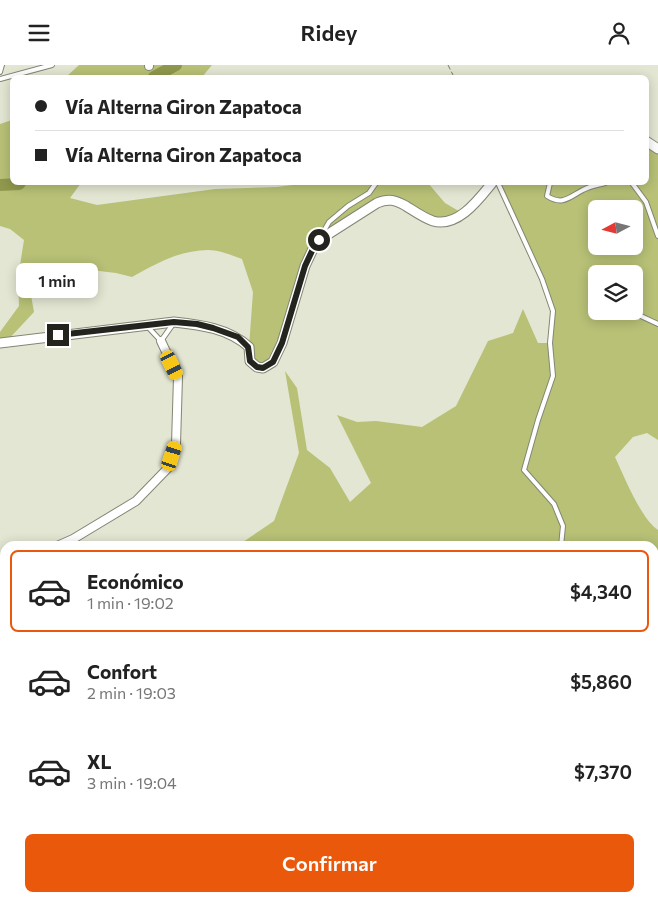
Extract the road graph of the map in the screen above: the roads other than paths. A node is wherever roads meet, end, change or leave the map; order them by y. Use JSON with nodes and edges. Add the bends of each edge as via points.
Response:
{"nodes":[{"id":1,"x":2,"y":65,"type":"edge"},
{"id":2,"x":34,"y":65,"type":"edge"},
{"id":3,"x":52,"y":65,"type":"edge"},
{"id":4,"x":33,"y":71,"type":"junction"},
{"id":5,"x":0,"y":72,"type":"edge"},
{"id":6,"x":16,"y":75,"type":"edge"},
{"id":7,"x":375,"y":185,"type":"edge"},
{"id":8,"x":490,"y":185,"type":"edge"},
{"id":9,"x":499,"y":185,"type":"edge"},
{"id":10,"x":550,"y":185,"type":"edge"},
{"id":11,"x":599,"y":185,"type":"edge"},
{"id":12,"x":633,"y":185,"type":"edge"},
{"id":13,"x":658,"y":236,"type":"edge"},
{"id":14,"x":319,"y":240,"type":"junction"},
{"id":15,"x":643,"y":317,"type":"edge"},
{"id":16,"x":174,"y":322,"type":"junction"},
{"id":17,"x":658,"y":324,"type":"edge"},
{"id":18,"x":147,"y":325,"type":"junction"},
{"id":19,"x":161,"y":341,"type":"junction"},
{"id":20,"x":0,"y":343,"type":"edge"},
{"id":21,"x":68,"y":541,"type":"edge"},
{"id":22,"x":562,"y":541,"type":"edge"}],
"edges":[{"from":1,"to":5,"type":"lane"},
{"from":2,"to":4,"type":"lane"},
{"from":3,"to":4,"type":"lane"},
{"from":4,"to":6,"type":"lane"},
{"from":7,"to":14,"type":"lane","via":[[369,193],[329,222]]},
{"from":8,"to":14,"type":"street","via":[[475,204],[448,221],[434,221],[394,199],[384,200]]},
{"from":9,"to":22,"type":"lane","via":[[554,311],[550,343],[553,376],[524,470],[554,505],[563,526]]},
{"from":10,"to":11,"type":"lane","via":[[547,196],[555,201],[568,200],[584,189]]},
{"from":12,"to":13,"type":"lane","via":[[646,202]]},
{"from":14,"to":16,"type":"street","via":[[305,266],[282,343],[273,362],[263,368],[250,361],[248,347],[238,337],[197,324]]},
{"from":15,"to":17,"type":"lane"},
{"from":16,"to":18,"type":"street"},
{"from":16,"to":19,"type":"lane"},
{"from":18,"to":19,"type":"lane"},
{"from":18,"to":20,"type":"street"},
{"from":19,"to":21,"type":"street","via":[[178,377],[176,444],[168,467],[136,501]]}]}
